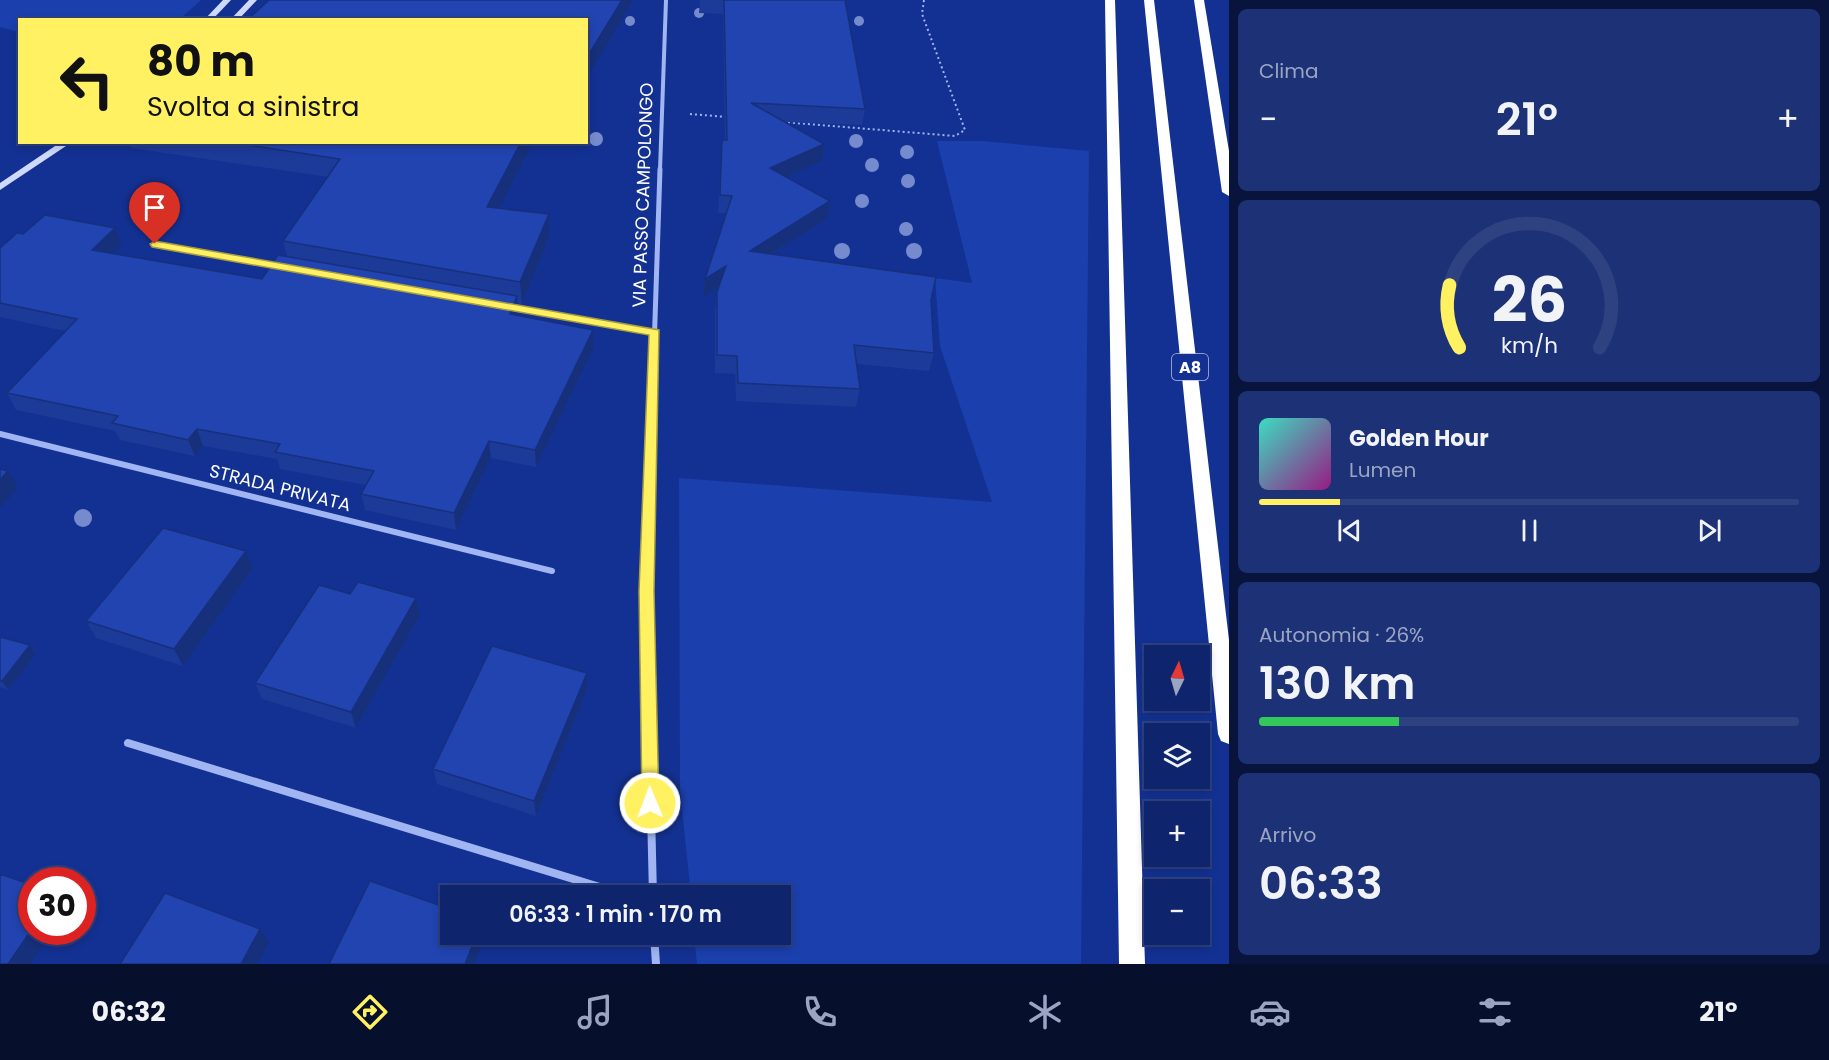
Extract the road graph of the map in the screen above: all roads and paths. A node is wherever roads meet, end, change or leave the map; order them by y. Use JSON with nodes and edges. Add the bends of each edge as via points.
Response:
{"nodes":[{"id":1,"x":227,"y":0,"type":"edge"},
{"id":2,"x":254,"y":0,"type":"edge"},
{"id":3,"x":666,"y":0,"type":"edge"},
{"id":4,"x":924,"y":0,"type":"edge"},
{"id":5,"x":1110,"y":0,"type":"edge"},
{"id":6,"x":1149,"y":0,"type":"edge"},
{"id":7,"x":1199,"y":0,"type":"edge"},
{"id":8,"x":209,"y":18,"type":"edge"},
{"id":9,"x":235,"y":18,"type":"edge"},
{"id":10,"x":662,"y":112,"type":"junction"},
{"id":11,"x":734,"y":118,"type":"edge"},
{"id":12,"x":781,"y":122,"type":"edge"},
{"id":13,"x":65,"y":144,"type":"edge"},
{"id":14,"x":0,"y":187,"type":"edge"},
{"id":15,"x":1229,"y":192,"type":"edge"},
{"id":16,"x":155,"y":244,"type":"dead end"},
{"id":17,"x":283,"y":267,"type":"edge"},
{"id":18,"x":504,"y":306,"type":"edge"},
{"id":19,"x":655,"y":332,"type":"junction"},
{"id":20,"x":0,"y":434,"type":"edge"},
{"id":21,"x":552,"y":572,"type":"dead end"},
{"id":22,"x":1229,"y":734,"type":"edge"},
{"id":23,"x":128,"y":743,"type":"dead end"},
{"id":24,"x":593,"y":885,"type":"edge"},
{"id":25,"x":652,"y":885,"type":"edge"},
{"id":26,"x":655,"y":945,"type":"edge"},
{"id":27,"x":656,"y":964,"type":"edge"},
{"id":28,"x":1132,"y":964,"type":"edge"}],
"edges":[{"from":1,"to":8,"type":"main road"},
{"from":2,"to":9,"type":"main road"},
{"from":3,"to":10,"type":"street","name":"VIA PASSO CAMPOLONGO"},
{"from":4,"to":12,"type":"path","via":[[922,14],[965,130],[955,136]]},
{"from":5,"to":28,"type":"highway"},
{"from":6,"to":22,"type":"highway","number":"A8"},
{"from":7,"to":15,"type":"highway"},
{"from":10,"to":11,"type":"path"},
{"from":10,"to":19,"type":"street","name":"VIA PASSO CAMPOLONGO"},
{"from":13,"to":14,"type":"main road"},
{"from":16,"to":17,"type":"street"},
{"from":18,"to":19,"type":"street"},
{"from":19,"to":25,"type":"street","name":"VIA PASSO CAMPOLONGO","via":[[646,591]]},
{"from":20,"to":21,"type":"street","name":"STRADA PRIVATA"},
{"from":23,"to":24,"type":"street"},
{"from":26,"to":27,"type":"street"}]}
